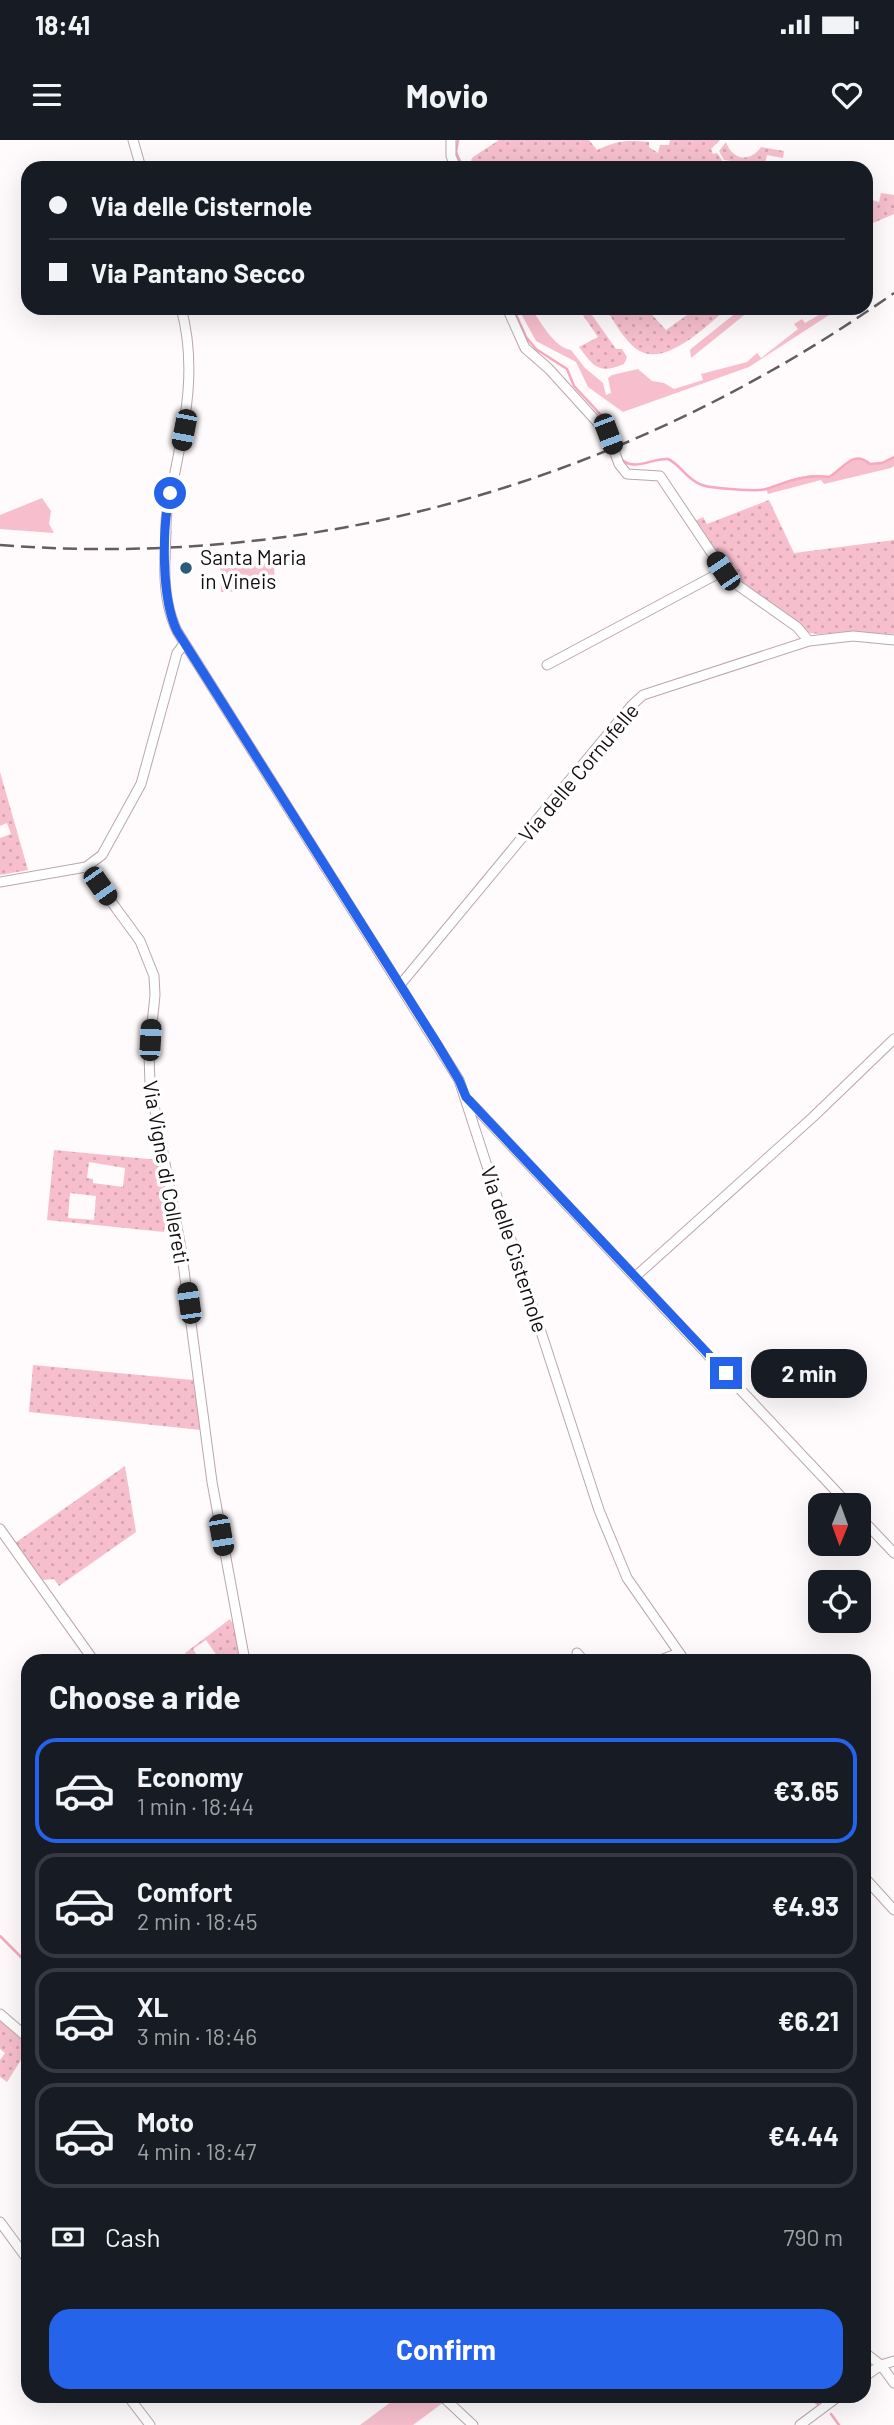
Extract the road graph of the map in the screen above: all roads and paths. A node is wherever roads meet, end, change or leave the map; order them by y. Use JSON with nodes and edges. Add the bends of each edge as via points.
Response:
{"nodes":[{"id":1,"x":133,"y":140,"type":"edge"},
{"id":2,"x":452,"y":140,"type":"edge"},
{"id":3,"x":139,"y":161,"type":"edge"},
{"id":4,"x":453,"y":161,"type":"edge"},
{"id":5,"x":182,"y":315,"type":"edge"},
{"id":6,"x":510,"y":315,"type":"edge"},
{"id":7,"x":723,"y":571,"type":"junction"},
{"id":8,"x":894,"y":640,"type":"edge"},
{"id":9,"x":809,"y":641,"type":"junction"},
{"id":10,"x":184,"y":644,"type":"junction"},
{"id":11,"x":547,"y":666,"type":"dead end"},
{"id":12,"x":86,"y":867,"type":"junction"},
{"id":13,"x":0,"y":881,"type":"edge"},
{"id":14,"x":400,"y":985,"type":"junction"},
{"id":15,"x":894,"y":1039,"type":"edge"},
{"id":16,"x":466,"y":1097,"type":"junction"},
{"id":17,"x":635,"y":1277,"type":"junction"},
{"id":18,"x":838,"y":1493,"type":"edge"},
{"id":19,"x":0,"y":1529,"type":"edge"},
{"id":20,"x":872,"y":1530,"type":"edge"},
{"id":21,"x":894,"y":1553,"type":"edge"},
{"id":22,"x":89,"y":1654,"type":"edge"},
{"id":23,"x":244,"y":1654,"type":"edge"},
{"id":24,"x":680,"y":1654,"type":"edge"},
{"id":25,"x":871,"y":1885,"type":"edge"},
{"id":26,"x":894,"y":1910,"type":"edge"},
{"id":27,"x":0,"y":2014,"type":"edge"},
{"id":28,"x":21,"y":2032,"type":"edge"},
{"id":29,"x":0,"y":2222,"type":"edge"},
{"id":30,"x":21,"y":2250,"type":"edge"},
{"id":31,"x":871,"y":2357,"type":"edge"},
{"id":32,"x":894,"y":2361,"type":"edge"},
{"id":33,"x":881,"y":2365,"type":"junction"},
{"id":34,"x":871,"y":2372,"type":"edge"},
{"id":35,"x":894,"y":2383,"type":"edge"},
{"id":36,"x":133,"y":2403,"type":"edge"},
{"id":37,"x":449,"y":2403,"type":"edge"},
{"id":38,"x":830,"y":2403,"type":"edge"},
{"id":39,"x":150,"y":2425,"type":"edge"},
{"id":40,"x":473,"y":2425,"type":"edge"},
{"id":41,"x":800,"y":2425,"type":"edge"}],
"edges":[{"from":1,"to":3,"type":"street"},
{"from":2,"to":4,"type":"street"},
{"from":5,"to":10,"type":"street","name":"Via delle Cisternole","bridge":true,"via":[[190,356],[188,407],[166,510],[165,589],[170,617]]},
{"from":6,"to":7,"type":"street","via":[[526,348],[608,434],[627,474],[660,477]]},
{"from":7,"to":9,"type":"street"},
{"from":7,"to":11,"type":"street"},
{"from":8,"to":9,"type":"street","name":"Via delle Cornufelle","via":[[853,636]]},
{"from":9,"to":14,"type":"street","name":"Via delle Cornufelle","via":[[643,695]]},
{"from":10,"to":12,"type":"street","via":[[177,653],[141,784],[102,855]]},
{"from":10,"to":14,"type":"street","name":"Via delle Cisternole"},
{"from":12,"to":13,"type":"street"},
{"from":12,"to":23,"type":"street","name":"Via Vigne di Collereti","via":[[139,942],[154,976],[150,1084],[183,1262],[212,1482]]},
{"from":14,"to":16,"type":"street","name":"Via delle Cisternole"},
{"from":15,"to":17,"type":"street"},
{"from":16,"to":17,"type":"street"},
{"from":16,"to":24,"type":"street","name":"Via delle Cisternole","via":[[603,1521],[627,1578]]},
{"from":17,"to":18,"type":"street"},
{"from":19,"to":22,"type":"street"},
{"from":20,"to":21,"type":"street"},
{"from":25,"to":26,"type":"street"},
{"from":27,"to":28,"type":"street"},
{"from":29,"to":30,"type":"street"},
{"from":31,"to":33,"type":"street"},
{"from":32,"to":33,"type":"street"},
{"from":33,"to":34,"type":"street"},
{"from":33,"to":35,"type":"street"},
{"from":36,"to":39,"type":"street"},
{"from":37,"to":40,"type":"street"},
{"from":38,"to":41,"type":"street"}]}
